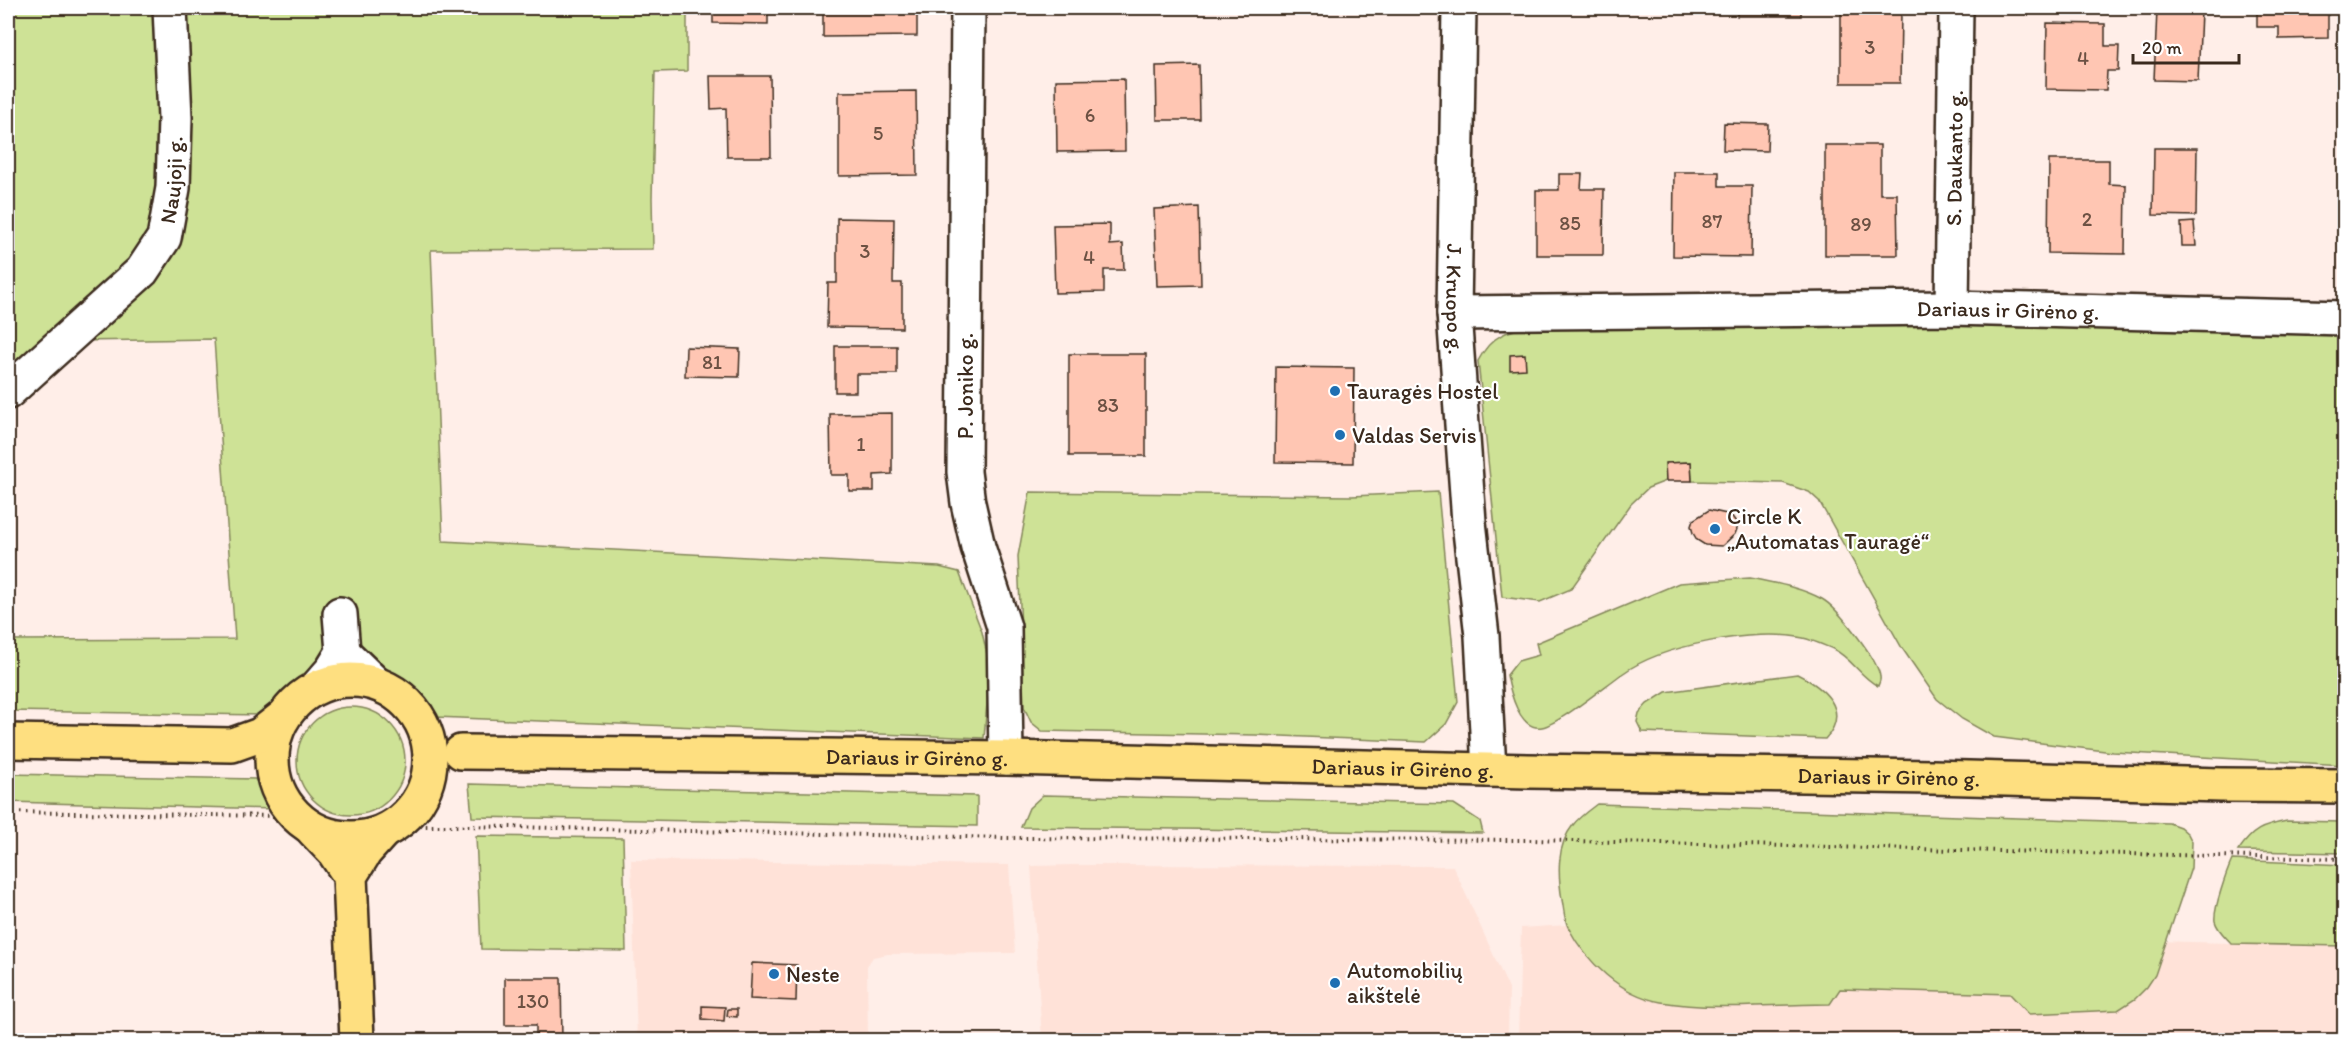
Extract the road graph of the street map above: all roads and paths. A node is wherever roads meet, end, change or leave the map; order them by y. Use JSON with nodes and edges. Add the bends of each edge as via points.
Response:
{"nodes":[{"id":1,"x":170,"y":8,"type":"edge"},
{"id":2,"x":968,"y":8,"type":"edge"},
{"id":3,"x":1458,"y":8,"type":"edge"},
{"id":4,"x":1956,"y":8,"type":"edge"},
{"id":5,"x":1952,"y":308,"type":"junction"},
{"id":6,"x":1454,"y":313,"type":"junction"},
{"id":7,"x":2344,"y":318,"type":"edge"},
{"id":8,"x":8,"y":392,"type":"edge"},
{"id":9,"x":340,"y":614,"type":"dead end"},
{"id":10,"x":342,"y":652,"type":"junction"},
{"id":11,"x":375,"y":684,"type":"junction"},
{"id":12,"x":317,"y":687,"type":"junction"},
{"id":13,"x":283,"y":717,"type":"junction"},
{"id":14,"x":419,"y":717,"type":"junction"},
{"id":15,"x":8,"y":741,"type":"edge"},
{"id":16,"x":232,"y":745,"type":"junction"},
{"id":17,"x":461,"y":752,"type":"junction"},
{"id":18,"x":1006,"y":758,"type":"junction"},
{"id":19,"x":1489,"y":770,"type":"junction"},
{"id":20,"x":275,"y":782,"type":"junction"},
{"id":21,"x":2344,"y":786,"type":"edge"},
{"id":22,"x":424,"y":791,"type":"junction"},
{"id":23,"x":8,"y":812,"type":"edge"},
{"id":24,"x":301,"y":828,"type":"junction"},
{"id":25,"x":397,"y":832,"type":"junction"},
{"id":26,"x":2344,"y":859,"type":"edge"},
{"id":27,"x":350,"y":876,"type":"junction"},
{"id":28,"x":357,"y":1041,"type":"edge"}],
"edges":[{"from":1,"to":8,"type":"street","name":"Naujoji g.","via":[[175,118],[173,188],[164,238],[142,271]]},
{"from":2,"to":18,"type":"street","name":"P. Joniko g.","via":[[964,472],[978,547],[1004,627]]},
{"from":3,"to":6,"type":"street","name":"J. Kruopo g."},
{"from":4,"to":5,"type":"street","name":"S. Daukanto g."},
{"from":5,"to":6,"type":"street","name":"Dariaus ir Girėno g."},
{"from":5,"to":7,"type":"street","name":"Dariaus ir Girėno g."},
{"from":6,"to":19,"type":"street","name":"J. Kruopo g.","via":[[1469,522],[1482,636]]},
{"from":9,"to":10,"type":"street"},
{"from":10,"to":11,"type":"street"},
{"from":10,"to":12,"type":"street"},
{"from":11,"to":12,"type":"main road","via":[[348,680]]},
{"from":11,"to":14,"type":"main road","via":[[391,691]]},
{"from":12,"to":13,"type":"main road"},
{"from":13,"to":16,"type":"main road","via":[[260,735]]},
{"from":13,"to":20,"type":"main road","via":[[274,738],[271,760]]},
{"from":14,"to":17,"type":"main road","via":[[439,738]]},
{"from":14,"to":22,"type":"main road","via":[[430,754]]},
{"from":15,"to":16,"type":"main road"},
{"from":16,"to":20,"type":"main road","via":[[255,760]]},
{"from":17,"to":18,"type":"main road","name":"Dariaus ir Girėno g."},
{"from":17,"to":22,"type":"main road"},
{"from":18,"to":19,"type":"main road","name":"Dariaus ir Girėno g."},
{"from":19,"to":21,"type":"main road","name":"Dariaus ir Girėno g."},
{"from":20,"to":24,"type":"main road"},
{"from":22,"to":25,"type":"main road","via":[[399,823]]},
{"from":23,"to":24,"type":"path","via":[[276,816]]},
{"from":24,"to":25,"type":"main road","via":[[359,839]]},
{"from":24,"to":27,"type":"main road","via":[[334,852]]},
{"from":25,"to":26,"type":"path","via":[[421,826],[464,826],[1007,838],[1543,841]]},
{"from":25,"to":27,"type":"main road","via":[[364,852]]},
{"from":27,"to":28,"type":"main road"}]}
